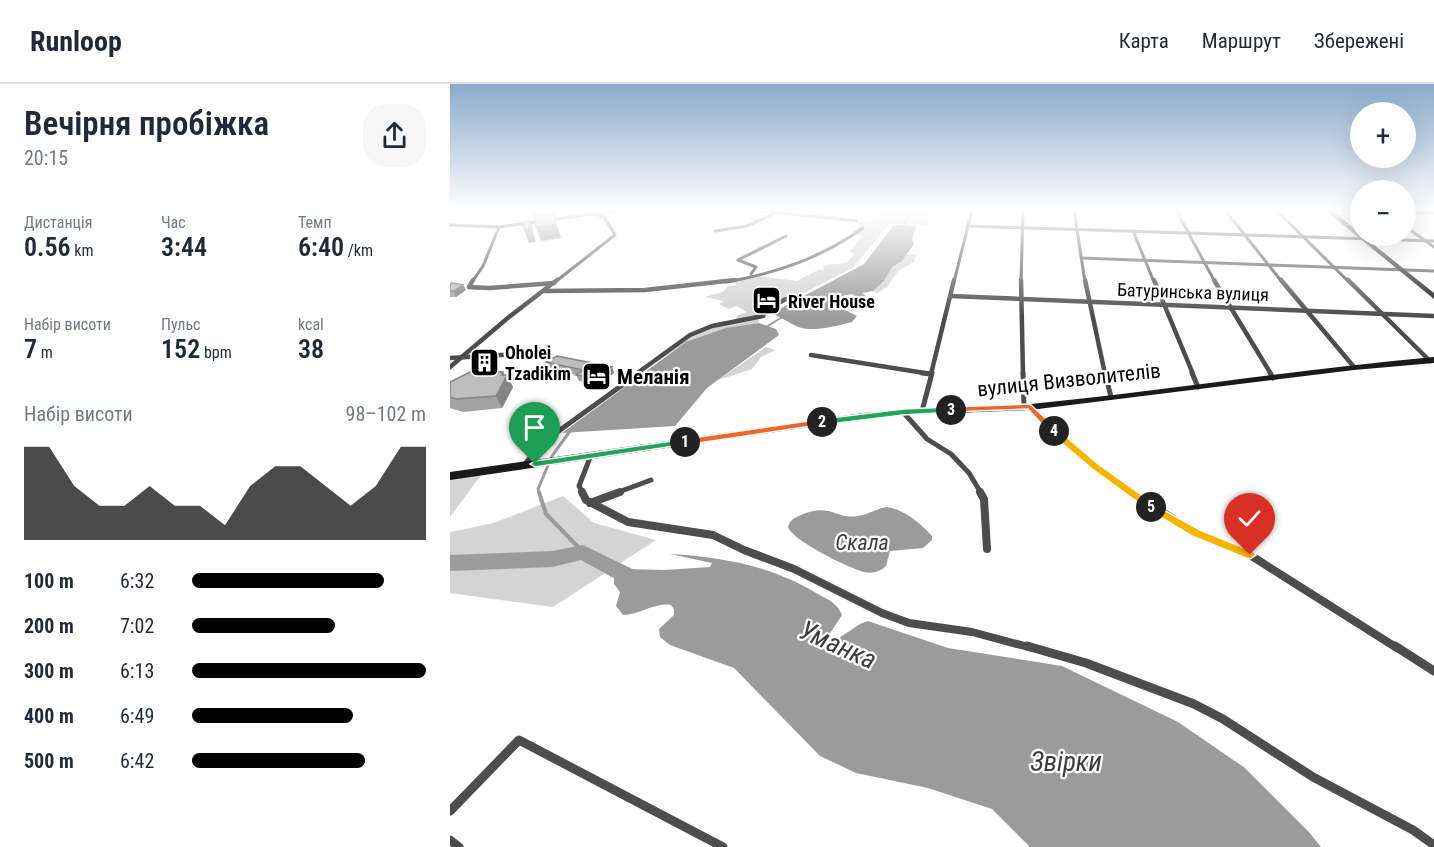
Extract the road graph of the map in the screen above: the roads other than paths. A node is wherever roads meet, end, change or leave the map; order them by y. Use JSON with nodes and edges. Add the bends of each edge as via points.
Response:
{"nodes":[{"id":1,"x":491,"y":246,"type":"edge"},
{"id":2,"x":604,"y":246,"type":"edge"},
{"id":3,"x":767,"y":246,"type":"edge"},
{"id":4,"x":834,"y":246,"type":"edge"},
{"id":5,"x":963,"y":246,"type":"edge"},
{"id":6,"x":1022,"y":246,"type":"edge"},
{"id":7,"x":1079,"y":246,"type":"edge"},
{"id":8,"x":1139,"y":246,"type":"edge"},
{"id":9,"x":1195,"y":246,"type":"edge"},
{"id":10,"x":1253,"y":246,"type":"edge"},
{"id":11,"x":1311,"y":246,"type":"edge"},
{"id":12,"x":1372,"y":246,"type":"edge"},
{"id":13,"x":1081,"y":258,"type":"junction"},
{"id":14,"x":1145,"y":260,"type":"junction"},
{"id":15,"x":1203,"y":262,"type":"junction"},
{"id":16,"x":1269,"y":265,"type":"junction"},
{"id":17,"x":1333,"y":267,"type":"junction"},
{"id":18,"x":1401,"y":270,"type":"junction"},
{"id":19,"x":1434,"y":271,"type":"edge"},
{"id":20,"x":745,"y":278,"type":"junction"},
{"id":21,"x":554,"y":283,"type":"junction"},
{"id":22,"x":544,"y":291,"type":"junction"},
{"id":23,"x":951,"y":296,"type":"junction"},
{"id":24,"x":1434,"y":297,"type":"edge"},
{"id":25,"x":786,"y":299,"type":"dead end"},
{"id":26,"x":1020,"y":299,"type":"junction"},
{"id":27,"x":1088,"y":302,"type":"junction"},
{"id":28,"x":1163,"y":305,"type":"junction"},
{"id":29,"x":1230,"y":308,"type":"junction"},
{"id":30,"x":1305,"y":311,"type":"junction"},
{"id":31,"x":1380,"y":314,"type":"junction"},
{"id":32,"x":1434,"y":316,"type":"edge"},
{"id":33,"x":521,"y":354,"type":"dead end"},
{"id":34,"x":811,"y":354,"type":"dead end"},
{"id":35,"x":460,"y":357,"type":"junction"},
{"id":36,"x":450,"y":358,"type":"edge"},
{"id":37,"x":1432,"y":361,"type":"edge"},
{"id":38,"x":450,"y":367,"type":"edge"},
{"id":39,"x":1354,"y":368,"type":"junction"},
{"id":40,"x":932,"y":374,"type":"junction"},
{"id":41,"x":1273,"y":378,"type":"junction"},
{"id":42,"x":1198,"y":387,"type":"junction"},
{"id":43,"x":1111,"y":397,"type":"junction"},
{"id":44,"x":1027,"y":407,"type":"junction"},
{"id":45,"x":922,"y":411,"type":"junction"},
{"id":46,"x":903,"y":412,"type":"junction"},
{"id":47,"x":591,"y":455,"type":"junction"},
{"id":48,"x":529,"y":465,"type":"junction"},
{"id":49,"x":453,"y":474,"type":"edge"},
{"id":50,"x":651,"y":480,"type":"dead end"},
{"id":51,"x":590,"y":502,"type":"junction"},
{"id":52,"x":987,"y":549,"type":"dead end"},
{"id":53,"x":1434,"y":671,"type":"edge"},
{"id":54,"x":450,"y":811,"type":"edge"},
{"id":55,"x":450,"y":840,"type":"edge"},
{"id":56,"x":1434,"y":845,"type":"edge"},
{"id":57,"x":459,"y":847,"type":"edge"},
{"id":58,"x":723,"y":847,"type":"edge"}],
"edges":[{"from":1,"to":21,"type":"street","via":[[469,287]]},
{"from":2,"to":21,"type":"street"},
{"from":3,"to":20,"type":"street","via":[[738,260],[756,267]]},
{"from":4,"to":20,"type":"street","via":[[782,270]]},
{"from":5,"to":23,"type":"street"},
{"from":6,"to":26,"type":"street"},
{"from":7,"to":13,"type":"street"},
{"from":8,"to":14,"type":"street"},
{"from":9,"to":15,"type":"street"},
{"from":10,"to":16,"type":"street"},
{"from":11,"to":17,"type":"street"},
{"from":12,"to":18,"type":"main road"},
{"from":13,"to":14,"type":"street"},
{"from":13,"to":27,"type":"street"},
{"from":14,"to":15,"type":"street"},
{"from":14,"to":28,"type":"street"},
{"from":15,"to":16,"type":"street"},
{"from":15,"to":29,"type":"street"},
{"from":16,"to":17,"type":"street"},
{"from":16,"to":30,"type":"street"},
{"from":17,"to":18,"type":"street"},
{"from":17,"to":31,"type":"street"},
{"from":18,"to":19,"type":"street"},
{"from":18,"to":24,"type":"main road"},
{"from":20,"to":22,"type":"street","via":[[648,290]]},
{"from":21,"to":22,"type":"street"},
{"from":22,"to":35,"type":"street"},
{"from":23,"to":26,"type":"street","name":"Батуринська вулиця"},
{"from":23,"to":40,"type":"street"},
{"from":25,"to":48,"type":"street","via":[[765,310],[763,316],[712,326],[690,335],[542,443]]},
{"from":26,"to":27,"type":"street","name":"Батуринська вулиця"},
{"from":26,"to":44,"type":"street"},
{"from":27,"to":28,"type":"street","name":"Батуринська вулиця"},
{"from":27,"to":43,"type":"street"},
{"from":28,"to":29,"type":"street","name":"Батуринська вулиця"},
{"from":28,"to":42,"type":"street"},
{"from":29,"to":30,"type":"street","name":"Батуринська вулиця"},
{"from":29,"to":41,"type":"street"},
{"from":30,"to":31,"type":"street","name":"Батуринська вулиця"},
{"from":30,"to":39,"type":"street"},
{"from":31,"to":32,"type":"street","name":"Батуринська вулиця"},
{"from":31,"to":37,"type":"street"},
{"from":33,"to":35,"type":"street"},
{"from":34,"to":40,"type":"street"},
{"from":35,"to":36,"type":"street"},
{"from":35,"to":38,"type":"street"},
{"from":37,"to":39,"type":"main road","name":"вулиця Визволителів"},
{"from":39,"to":41,"type":"main road","name":"вулиця Визволителів"},
{"from":40,"to":45,"type":"street"},
{"from":41,"to":42,"type":"main road","name":"вулиця Визволителів"},
{"from":42,"to":43,"type":"main road","name":"вулиця Визволителів"},
{"from":43,"to":44,"type":"main road","name":"вулиця Визволителів"},
{"from":44,"to":45,"type":"main road","name":"вулиця Визволителів"},
{"from":44,"to":53,"type":"street","via":[[1094,466],[1153,508],[1196,533],[1250,555]]},
{"from":45,"to":46,"type":"main road","name":"вулиця Визволителів"},
{"from":46,"to":47,"type":"main road","name":"вулиця Визволителів"},
{"from":46,"to":52,"type":"street","via":[[927,439],[951,454],[969,473],[984,499]]},
{"from":47,"to":48,"type":"main road","name":"вулиця Визволителів"},
{"from":47,"to":51,"type":"street","via":[[579,486]]},
{"from":48,"to":49,"type":"main road","name":"вулиця Визволителів"},
{"from":50,"to":51,"type":"street"},
{"from":51,"to":56,"type":"street","via":[[628,522],[713,535],[909,624],[972,632],[1020,644],[1086,663],[1176,697],[1223,718],[1313,777]]},
{"from":54,"to":58,"type":"street","via":[[519,740]]},
{"from":55,"to":57,"type":"street"}]}
